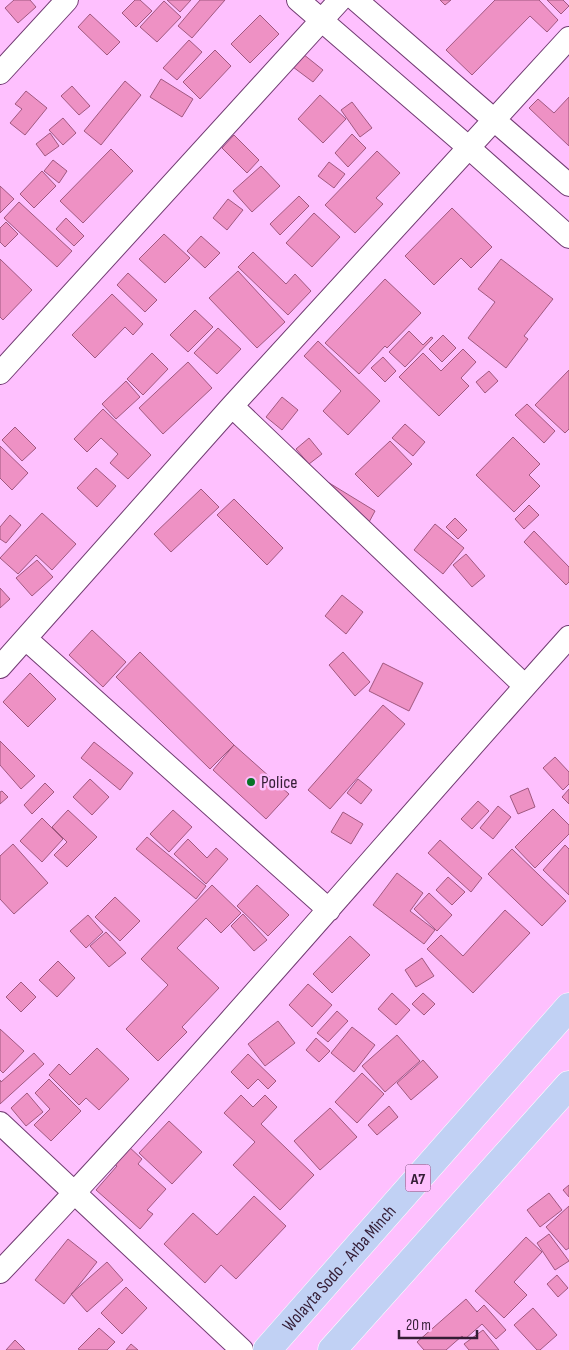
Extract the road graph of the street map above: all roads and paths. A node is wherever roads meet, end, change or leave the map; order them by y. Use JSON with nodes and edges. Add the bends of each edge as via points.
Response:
{"nodes":[{"id":1,"x":67,"y":0,"type":"edge"},
{"id":2,"x":298,"y":0,"type":"edge"},
{"id":3,"x":340,"y":0,"type":"edge"},
{"id":4,"x":356,"y":0,"type":"edge"},
{"id":5,"x":322,"y":20,"type":"junction"},
{"id":6,"x":569,"y":38,"type":"edge"},
{"id":7,"x":0,"y":73,"type":"edge"},
{"id":8,"x":495,"y":119,"type":"junction"},
{"id":9,"x":468,"y":147,"type":"junction"},
{"id":10,"x":569,"y":185,"type":"edge"},
{"id":11,"x":569,"y":237,"type":"edge"},
{"id":12,"x":0,"y":372,"type":"edge"},
{"id":13,"x":232,"y":406,"type":"junction"},
{"id":14,"x":569,"y":637,"type":"edge"},
{"id":15,"x":26,"y":639,"type":"junction"},
{"id":16,"x":0,"y":668,"type":"edge"},
{"id":17,"x":526,"y":686,"type":"junction"},
{"id":18,"x":329,"y":910,"type":"junction"},
{"id":19,"x":569,"y":1007,"type":"edge"},
{"id":20,"x":569,"y":1085,"type":"edge"},
{"id":21,"x":0,"y":1123,"type":"edge"},
{"id":22,"x":75,"y":1194,"type":"junction"},
{"id":23,"x":0,"y":1272,"type":"edge"},
{"id":24,"x":242,"y":1350,"type":"edge"},
{"id":25,"x":267,"y":1350,"type":"edge"},
{"id":26,"x":332,"y":1350,"type":"edge"}],
"edges":[{"from":1,"to":7,"type":"street"},
{"from":2,"to":5,"type":"street"},
{"from":3,"to":5,"type":"street"},
{"from":4,"to":8,"type":"street"},
{"from":5,"to":9,"type":"street"},
{"from":5,"to":12,"type":"street"},
{"from":6,"to":8,"type":"street"},
{"from":8,"to":9,"type":"street"},
{"from":8,"to":10,"type":"street"},
{"from":9,"to":11,"type":"street"},
{"from":9,"to":13,"type":"street"},
{"from":13,"to":15,"type":"street"},
{"from":13,"to":17,"type":"street"},
{"from":14,"to":17,"type":"street"},
{"from":15,"to":16,"type":"street"},
{"from":15,"to":18,"type":"street"},
{"from":17,"to":18,"type":"street"},
{"from":18,"to":22,"type":"street"},
{"from":19,"to":25,"type":"highway","name":"Wolayta Sodo - Arba Minch","number":"A7"},
{"from":20,"to":26,"type":"highway"},
{"from":21,"to":22,"type":"street"},
{"from":22,"to":23,"type":"street"},
{"from":22,"to":24,"type":"street"}]}
